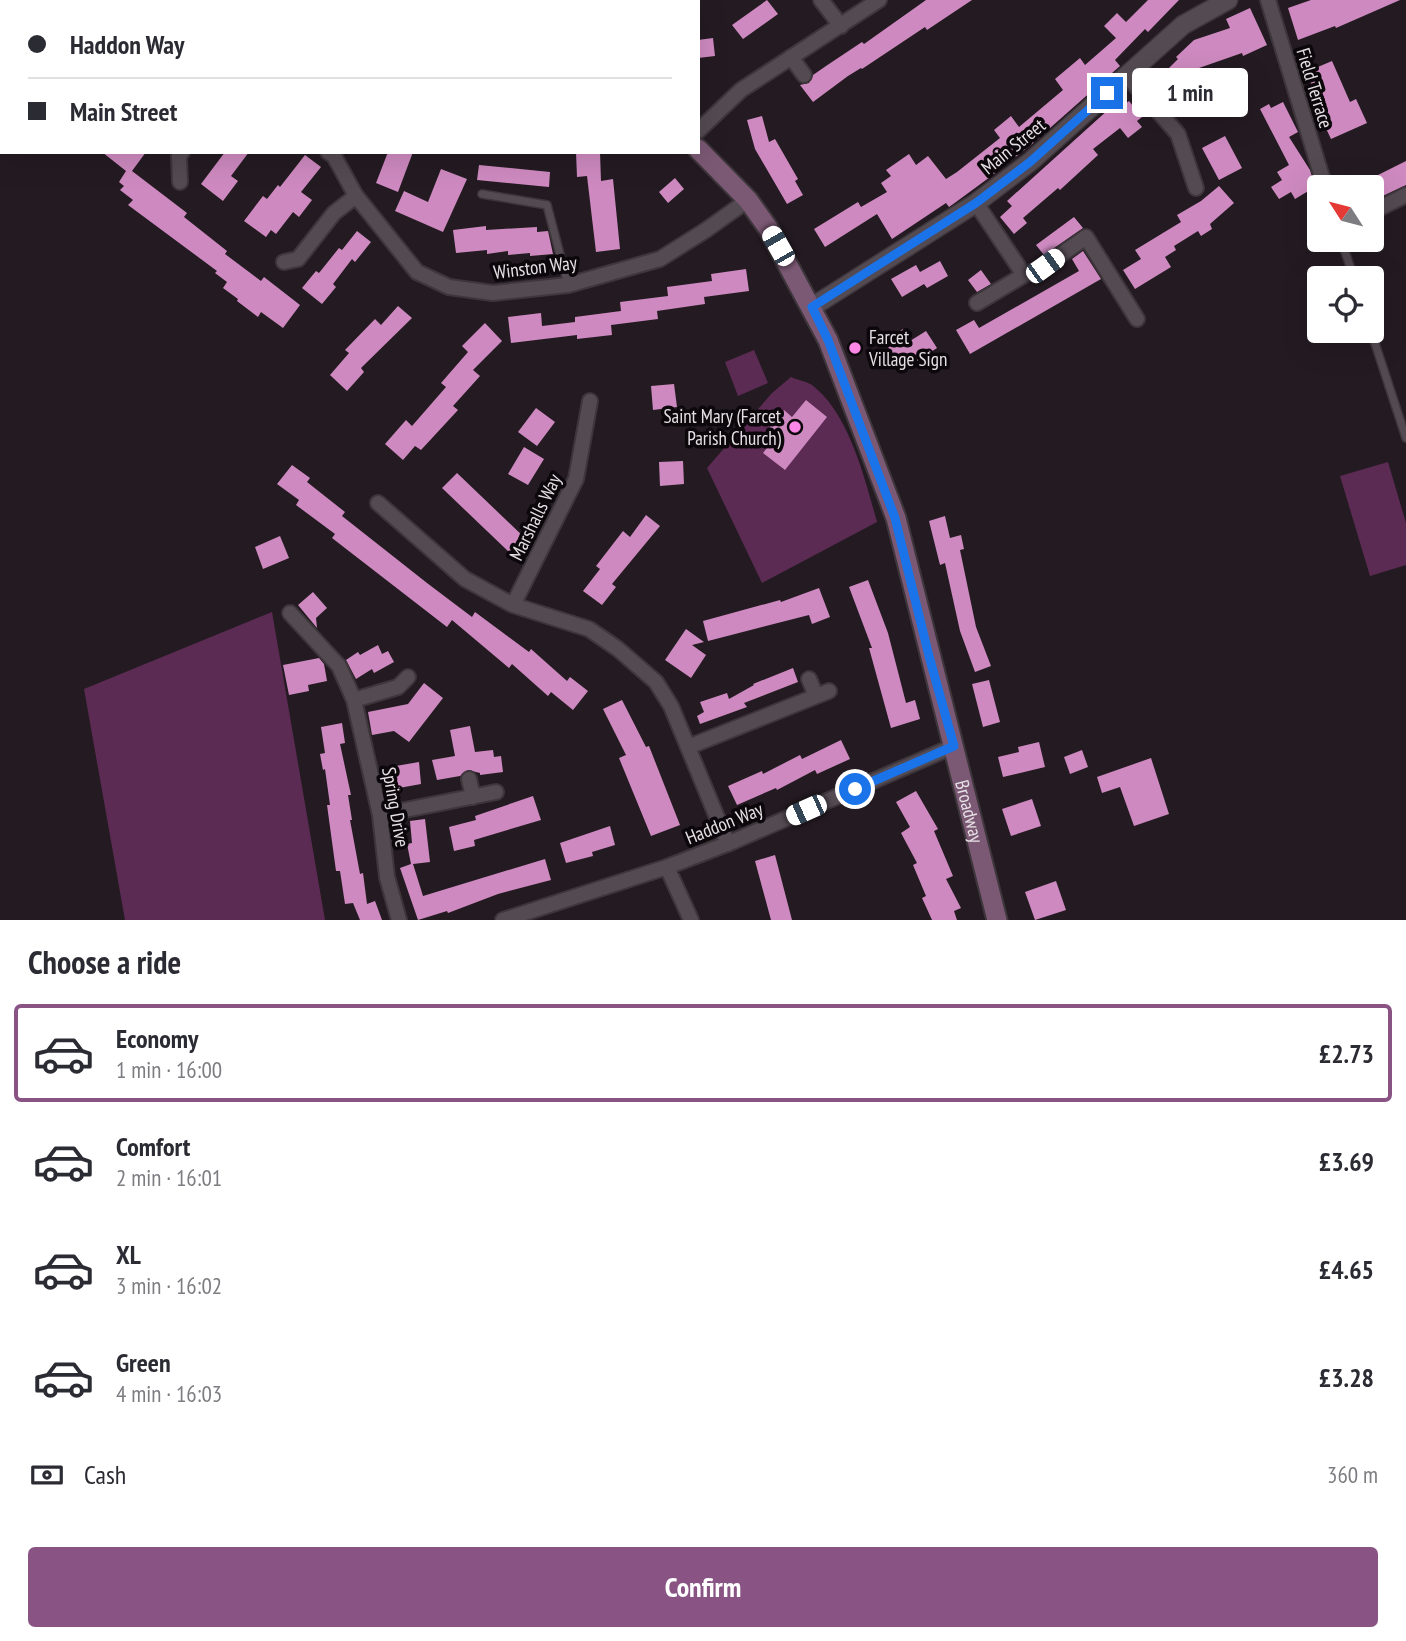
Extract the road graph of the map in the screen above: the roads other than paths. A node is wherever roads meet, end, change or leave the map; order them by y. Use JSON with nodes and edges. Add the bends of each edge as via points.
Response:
{"nodes":[{"id":1,"x":821,"y":0,"type":"edge"},
{"id":2,"x":879,"y":0,"type":"edge"},
{"id":3,"x":1268,"y":0,"type":"edge"},
{"id":4,"x":1220,"y":1,"type":"edge"},
{"id":5,"x":841,"y":26,"type":"junction"},
{"id":6,"x":790,"y":57,"type":"junction"},
{"id":7,"x":804,"y":75,"type":"dead end"},
{"id":8,"x":1127,"y":76,"type":"junction"},
{"id":9,"x":700,"y":129,"type":"edge"},
{"id":10,"x":700,"y":151,"type":"edge"},
{"id":11,"x":180,"y":154,"type":"edge"},
{"id":12,"x":331,"y":154,"type":"edge"},
{"id":13,"x":1321,"y":175,"type":"edge"},
{"id":14,"x":180,"y":182,"type":"dead end"},
{"id":15,"x":1196,"y":188,"type":"dead end"},
{"id":16,"x":482,"y":194,"type":"dead end"},
{"id":17,"x":1406,"y":195,"type":"edge"},
{"id":18,"x":356,"y":196,"type":"junction"},
{"id":19,"x":748,"y":200,"type":"junction"},
{"id":20,"x":976,"y":203,"type":"junction"},
{"id":21,"x":1384,"y":206,"type":"edge"},
{"id":22,"x":284,"y":262,"type":"dead end"},
{"id":23,"x":1024,"y":275,"type":"junction"},
{"id":24,"x":568,"y":285,"type":"junction"},
{"id":25,"x":976,"y":303,"type":"dead end"},
{"id":26,"x":812,"y":307,"type":"junction"},
{"id":27,"x":1137,"y":319,"type":"dead end"},
{"id":28,"x":1375,"y":343,"type":"edge"},
{"id":29,"x":590,"y":401,"type":"dead end"},
{"id":30,"x":1406,"y":438,"type":"edge"},
{"id":31,"x":379,"y":503,"type":"dead end"},
{"id":32,"x":513,"y":605,"type":"junction"},
{"id":33,"x":290,"y":613,"type":"dead end"},
{"id":34,"x":408,"y":677,"type":"dead end"},
{"id":35,"x":809,"y":679,"type":"dead end"},
{"id":36,"x":354,"y":700,"type":"junction"},
{"id":37,"x":954,"y":746,"type":"junction"},
{"id":38,"x":688,"y":747,"type":"junction"},
{"id":39,"x":469,"y":779,"type":"dead end"},
{"id":40,"x":496,"y":792,"type":"dead end"},
{"id":41,"x":473,"y":797,"type":"junction"},
{"id":42,"x":380,"y":815,"type":"junction"},
{"id":43,"x":728,"y":844,"type":"junction"},
{"id":44,"x":667,"y":867,"type":"junction"},
{"id":45,"x":399,"y":920,"type":"edge"},
{"id":46,"x":503,"y":920,"type":"edge"},
{"id":47,"x":691,"y":920,"type":"edge"},
{"id":48,"x":997,"y":920,"type":"edge"}],
"edges":[{"from":1,"to":5,"type":"street"},
{"from":2,"to":5,"type":"street"},
{"from":3,"to":13,"type":"street","name":"Field Terrace"},
{"from":4,"to":8,"type":"street","name":"Main Street","via":[[1183,25]]},
{"from":5,"to":6,"type":"street"},
{"from":6,"to":7,"type":"street"},
{"from":6,"to":9,"type":"street","via":[[741,90]]},
{"from":8,"to":15,"type":"street","via":[[1178,134]]},
{"from":8,"to":20,"type":"street","name":"Main Street"},
{"from":10,"to":19,"type":"main road","name":"Broadway"},
{"from":11,"to":14,"type":"street"},
{"from":12,"to":18,"type":"street","name":"Winston Way"},
{"from":16,"to":24,"type":"lane","via":[[547,205]]},
{"from":17,"to":21,"type":"street"},
{"from":18,"to":22,"type":"street","via":[[334,213],[298,259]]},
{"from":18,"to":24,"type":"street","name":"Winston Way","via":[[417,272],[447,293]]},
{"from":19,"to":24,"type":"street","name":"Winston Way","via":[[660,258]]},
{"from":19,"to":26,"type":"main road","name":"Broadway"},
{"from":20,"to":23,"type":"street"},
{"from":20,"to":26,"type":"street","name":"Main Street"},
{"from":23,"to":25,"type":"street"},
{"from":23,"to":27,"type":"street","via":[[1086,237]]},
{"from":26,"to":37,"type":"main road","name":"Broadway","via":[[895,518]]},
{"from":28,"to":30,"type":"lane"},
{"from":29,"to":32,"type":"street","name":"Marshalls Way","via":[[576,479]]},
{"from":31,"to":32,"type":"street","via":[[465,579]]},
{"from":32,"to":38,"type":"street","via":[[589,628],[618,649],[656,682]]},
{"from":33,"to":36,"type":"street","name":"Spring Drive","via":[[297,629],[339,666]]},
{"from":34,"to":36,"type":"street","via":[[398,687]]},
{"from":35,"to":38,"type":"street","via":[[823,694]]},
{"from":36,"to":42,"type":"street","name":"Spring Drive"},
{"from":37,"to":43,"type":"street","name":"Haddon Way"},
{"from":37,"to":48,"type":"main road","name":"Broadway"},
{"from":38,"to":43,"type":"street"},
{"from":39,"to":41,"type":"street"},
{"from":40,"to":41,"type":"street"},
{"from":41,"to":42,"type":"street"},
{"from":42,"to":45,"type":"street","name":"Spring Drive","via":[[387,877]]},
{"from":43,"to":44,"type":"street","name":"Haddon Way"},
{"from":44,"to":46,"type":"street","name":"Haddon Way"},
{"from":44,"to":47,"type":"street"}]}
